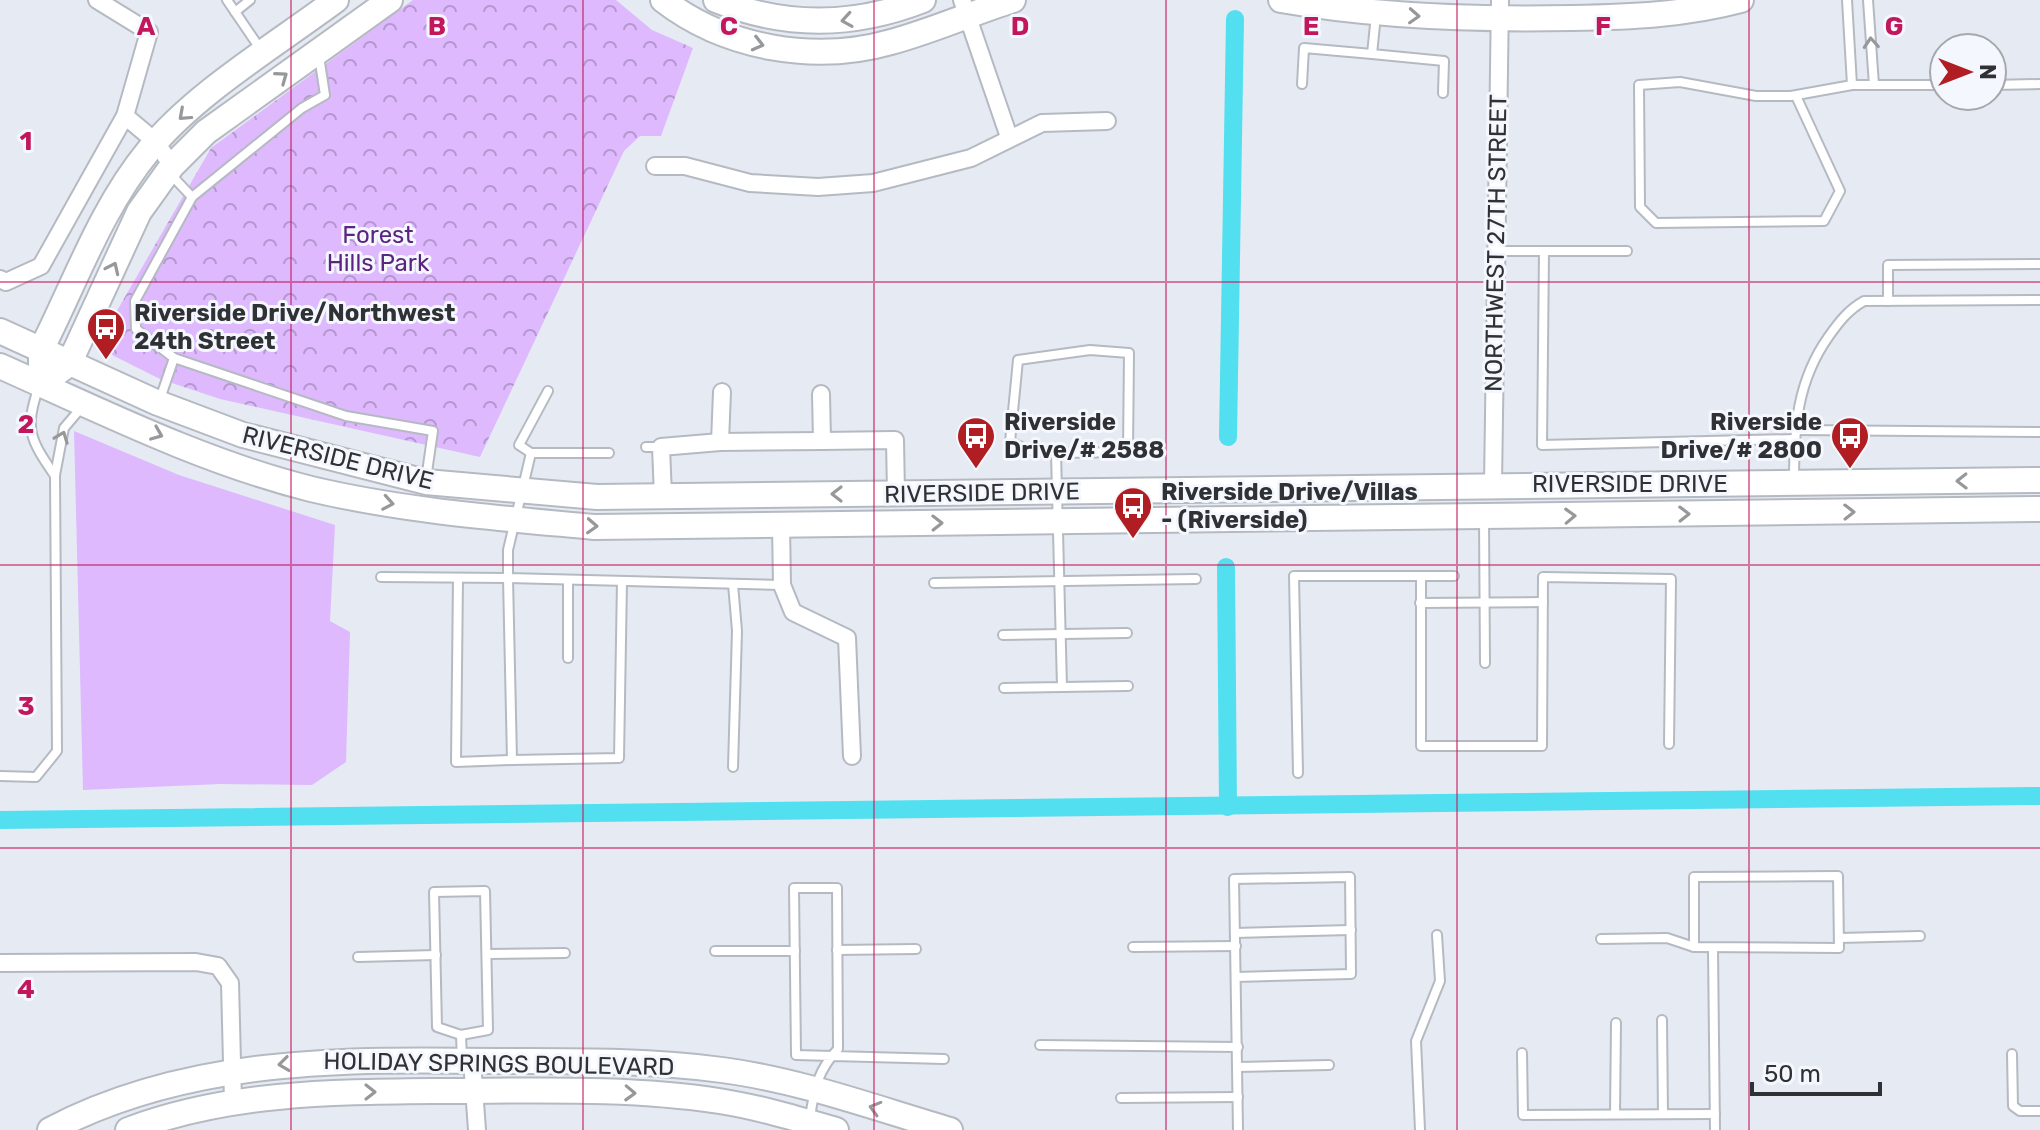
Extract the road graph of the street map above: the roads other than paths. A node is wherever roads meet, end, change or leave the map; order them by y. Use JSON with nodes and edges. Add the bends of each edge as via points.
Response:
{"nodes":[{"id":1,"x":97,"y":0,"type":"edge"},
{"id":2,"x":227,"y":0,"type":"edge"},
{"id":3,"x":250,"y":0,"type":"edge"},
{"id":4,"x":336,"y":0,"type":"edge"},
{"id":5,"x":390,"y":0,"type":"edge"},
{"id":6,"x":716,"y":0,"type":"edge"},
{"id":7,"x":923,"y":0,"type":"edge"},
{"id":8,"x":1013,"y":0,"type":"edge"},
{"id":9,"x":1281,"y":0,"type":"edge"},
{"id":10,"x":1741,"y":0,"type":"edge"},
{"id":11,"x":1847,"y":0,"type":"edge"},
{"id":12,"x":1868,"y":0,"type":"edge"},
{"id":13,"x":677,"y":4,"type":"edge"},
{"id":14,"x":964,"y":7,"type":"edge"},
{"id":15,"x":1500,"y":10,"type":"edge"},
{"id":16,"x":235,"y":12,"type":"junction"},
{"id":17,"x":1377,"y":14,"type":"junction"},
{"id":18,"x":318,"y":51,"type":"junction"},
{"id":19,"x":264,"y":54,"type":"junction"},
{"id":20,"x":1372,"y":54,"type":"junction"},
{"id":21,"x":1302,"y":84,"type":"dead end"},
{"id":22,"x":2040,"y":84,"type":"edge"},
{"id":23,"x":1852,"y":85,"type":"junction"},
{"id":24,"x":1874,"y":85,"type":"junction"},
{"id":25,"x":1928,"y":85,"type":"edge"},
{"id":26,"x":2008,"y":85,"type":"edge"},
{"id":27,"x":1443,"y":93,"type":"dead end"},
{"id":28,"x":1796,"y":96,"type":"junction"},
{"id":29,"x":125,"y":116,"type":"junction"},
{"id":30,"x":1107,"y":121,"type":"dead end"},
{"id":31,"x":1009,"y":137,"type":"junction"},
{"id":32,"x":156,"y":142,"type":"junction"},
{"id":33,"x":172,"y":166,"type":"junction"},
{"id":34,"x":655,"y":166,"type":"dead end"},
{"id":35,"x":192,"y":197,"type":"junction"},
{"id":36,"x":1496,"y":251,"type":"junction"},
{"id":37,"x":1544,"y":251,"type":"junction"},
{"id":38,"x":1627,"y":251,"type":"dead end"},
{"id":39,"x":2040,"y":264,"type":"edge"},
{"id":40,"x":0,"y":279,"type":"edge"},
{"id":41,"x":2040,"y":300,"type":"edge"},
{"id":42,"x":1888,"y":301,"type":"junction"},
{"id":43,"x":0,"y":331,"type":"edge"},
{"id":44,"x":41,"y":350,"type":"junction"},
{"id":45,"x":174,"y":358,"type":"junction"},
{"id":46,"x":69,"y":364,"type":"junction"},
{"id":47,"x":0,"y":366,"type":"edge"},
{"id":48,"x":40,"y":384,"type":"junction"},
{"id":49,"x":548,"y":391,"type":"dead end"},
{"id":50,"x":722,"y":392,"type":"dead end"},
{"id":51,"x":821,"y":394,"type":"dead end"},
{"id":52,"x":158,"y":403,"type":"junction"},
{"id":53,"x":84,"y":405,"type":"junction"},
{"id":54,"x":2040,"y":432,"type":"edge"},
{"id":55,"x":1795,"y":434,"type":"junction"},
{"id":56,"x":822,"y":441,"type":"junction"},
{"id":57,"x":720,"y":442,"type":"junction"},
{"id":58,"x":531,"y":453,"type":"junction"},
{"id":59,"x":609,"y":453,"type":"dead end"},
{"id":60,"x":1056,"y":453,"type":"junction"},
{"id":61,"x":55,"y":476,"type":"junction"},
{"id":62,"x":2040,"y":480,"type":"edge"},
{"id":63,"x":426,"y":482,"type":"junction"},
{"id":64,"x":1794,"y":483,"type":"junction"},
{"id":65,"x":1493,"y":485,"type":"junction"},
{"id":66,"x":522,"y":492,"type":"junction"},
{"id":67,"x":1055,"y":492,"type":"junction"},
{"id":68,"x":896,"y":494,"type":"junction"},
{"id":69,"x":663,"y":496,"type":"junction"},
{"id":70,"x":2040,"y":509,"type":"edge"},
{"id":71,"x":1453,"y":518,"type":"junction"},
{"id":72,"x":1484,"y":518,"type":"junction"},
{"id":73,"x":1533,"y":518,"type":"junction"},
{"id":74,"x":514,"y":519,"type":"junction"},
{"id":75,"x":1057,"y":522,"type":"junction"},
{"id":76,"x":781,"y":525,"type":"junction"},
{"id":77,"x":1421,"y":576,"type":"junction"},
{"id":78,"x":1454,"y":576,"type":"dead end"},
{"id":79,"x":381,"y":577,"type":"dead end"},
{"id":80,"x":458,"y":578,"type":"junction"},
{"id":81,"x":508,"y":578,"type":"junction"},
{"id":82,"x":1196,"y":579,"type":"dead end"},
{"id":83,"x":568,"y":580,"type":"junction"},
{"id":84,"x":622,"y":581,"type":"junction"},
{"id":85,"x":1059,"y":581,"type":"junction"},
{"id":86,"x":934,"y":583,"type":"dead end"},
{"id":87,"x":733,"y":584,"type":"junction"},
{"id":88,"x":782,"y":585,"type":"junction"},
{"id":89,"x":1485,"y":602,"type":"junction"},
{"id":90,"x":1543,"y":602,"type":"junction"},
{"id":91,"x":1420,"y":603,"type":"junction"},
{"id":92,"x":1127,"y":633,"type":"dead end"},
{"id":93,"x":1060,"y":634,"type":"junction"},
{"id":94,"x":1003,"y":635,"type":"dead end"},
{"id":95,"x":568,"y":658,"type":"dead end"},
{"id":96,"x":1485,"y":663,"type":"dead end"},
{"id":97,"x":1128,"y":686,"type":"dead end"},
{"id":98,"x":1062,"y":687,"type":"junction"},
{"id":99,"x":1004,"y":688,"type":"dead end"},
{"id":100,"x":1669,"y":744,"type":"dead end"},
{"id":101,"x":852,"y":756,"type":"dead end"},
{"id":102,"x":512,"y":760,"type":"junction"},
{"id":103,"x":733,"y":767,"type":"dead end"},
{"id":104,"x":1298,"y":773,"type":"dead end"},
{"id":105,"x":0,"y":776,"type":"edge"},
{"id":106,"x":1351,"y":930,"type":"junction"},
{"id":107,"x":1235,"y":933,"type":"junction"},
{"id":108,"x":1437,"y":935,"type":"dead end"},
{"id":109,"x":1920,"y":936,"type":"dead end"},
{"id":110,"x":1839,"y":938,"type":"junction"},
{"id":111,"x":1601,"y":939,"type":"dead end"},
{"id":112,"x":1236,"y":946,"type":"junction"},
{"id":113,"x":1133,"y":947,"type":"dead end"},
{"id":114,"x":1694,"y":947,"type":"junction"},
{"id":115,"x":916,"y":949,"type":"dead end"},
{"id":116,"x":1713,"y":949,"type":"junction"},
{"id":117,"x":837,"y":950,"type":"junction"},
{"id":118,"x":715,"y":951,"type":"dead end"},
{"id":119,"x":795,"y":951,"type":"junction"},
{"id":120,"x":565,"y":953,"type":"dead end"},
{"id":121,"x":487,"y":954,"type":"junction"},
{"id":122,"x":436,"y":955,"type":"junction"},
{"id":123,"x":358,"y":957,"type":"dead end"},
{"id":124,"x":0,"y":963,"type":"edge"},
{"id":125,"x":1236,"y":977,"type":"junction"},
{"id":126,"x":1662,"y":1020,"type":"dead end"},
{"id":127,"x":1616,"y":1023,"type":"dead end"},
{"id":128,"x":461,"y":1035,"type":"junction"},
{"id":129,"x":1040,"y":1045,"type":"dead end"},
{"id":130,"x":1238,"y":1047,"type":"junction"},
{"id":131,"x":1522,"y":1053,"type":"dead end"},
{"id":132,"x":2012,"y":1054,"type":"dead end"},
{"id":133,"x":830,"y":1057,"type":"junction"},
{"id":134,"x":944,"y":1059,"type":"dead end"},
{"id":135,"x":467,"y":1061,"type":"junction"},
{"id":136,"x":1329,"y":1065,"type":"dead end"},
{"id":137,"x":1238,"y":1067,"type":"junction"},
{"id":138,"x":232,"y":1070,"type":"junction"},
{"id":139,"x":814,"y":1090,"type":"junction"},
{"id":140,"x":474,"y":1091,"type":"junction"},
{"id":141,"x":1238,"y":1097,"type":"junction"},
{"id":142,"x":1121,"y":1098,"type":"dead end"},
{"id":143,"x":233,"y":1102,"type":"junction"},
{"id":144,"x":2040,"y":1111,"type":"edge"},
{"id":145,"x":1615,"y":1114,"type":"junction"},
{"id":146,"x":1663,"y":1114,"type":"junction"},
{"id":147,"x":1715,"y":1114,"type":"junction"},
{"id":148,"x":809,"y":1122,"type":"junction"},
{"id":149,"x":50,"y":1130,"type":"edge"},
{"id":150,"x":128,"y":1130,"type":"edge"},
{"id":151,"x":477,"y":1130,"type":"edge"},
{"id":152,"x":836,"y":1130,"type":"edge"},
{"id":153,"x":950,"y":1130,"type":"edge"},
{"id":154,"x":1238,"y":1130,"type":"edge"},
{"id":155,"x":1420,"y":1130,"type":"edge"},
{"id":156,"x":1715,"y":1130,"type":"edge"}],
"edges":[{"from":1,"to":29,"type":"street","via":[[149,32]]},
{"from":2,"to":16,"type":"lane"},
{"from":3,"to":16,"type":"lane"},
{"from":4,"to":19,"type":"street"},
{"from":5,"to":18,"type":"street"},
{"from":7,"to":6,"type":"street","one_way":true,"via":[[834,22],[779,19]]},
{"from":8,"to":14,"type":"street"},
{"from":9,"to":17,"type":"street"},
{"from":10,"to":15,"type":"street","via":[[1647,16]]},
{"from":11,"to":23,"type":"lane"},
{"from":24,"to":12,"type":"lane","one_way":true},
{"from":13,"to":14,"type":"street","one_way":true,"via":[[728,36],[782,50],[821,51],[888,43]]},
{"from":14,"to":31,"type":"street"},
{"from":17,"to":15,"type":"street","one_way":true},
{"from":15,"to":36,"type":"street","name":"NORTHWEST 27TH STREET"},
{"from":16,"to":19,"type":"lane"},
{"from":17,"to":20,"type":"lane"},
{"from":33,"to":18,"type":"street","one_way":true,"via":[[206,132]]},
{"from":18,"to":35,"type":"lane","via":[[325,95]]},
{"from":19,"to":32,"type":"street","one_way":true,"via":[[186,112]]},
{"from":20,"to":21,"type":"lane","via":[[1304,48]]},
{"from":20,"to":27,"type":"lane","via":[[1444,61]]},
{"from":22,"to":26,"type":"lane"},
{"from":23,"to":24,"type":"lane"},
{"from":23,"to":28,"type":"lane"},
{"from":24,"to":25,"type":"lane"},
{"from":28,"to":28,"type":"lane","via":[[1756,96],[1680,82],[1639,85],[1640,207],[1656,223],[1824,221],[1840,191]]},
{"from":29,"to":32,"type":"street"},
{"from":29,"to":40,"type":"street","via":[[41,266],[6,282]]},
{"from":30,"to":31,"type":"street","via":[[1042,123]]},
{"from":31,"to":34,"type":"street","via":[[971,158],[873,183],[750,183],[685,166]]},
{"from":32,"to":33,"type":"street"},
{"from":32,"to":44,"type":"street","via":[[113,201]]},
{"from":33,"to":35,"type":"lane","via":[[176,180]]},
{"from":46,"to":33,"type":"street","one_way":true,"via":[[139,212]]},
{"from":35,"to":45,"type":"lane","via":[[135,301],[136,329]]},
{"from":36,"to":37,"type":"lane"},
{"from":36,"to":65,"type":"street","name":"NORTHWEST 27TH STREET"},
{"from":37,"to":38,"type":"lane"},
{"from":37,"to":55,"type":"lane","via":[[1542,445]]},
{"from":39,"to":42,"type":"lane","via":[[1888,265]]},
{"from":41,"to":42,"type":"lane"},
{"from":42,"to":55,"type":"lane","via":[[1864,301],[1853,307],[1814,357],[1800,388]]},
{"from":43,"to":44,"type":"street","name":"RIVERSIDE DRIVE"},
{"from":44,"to":46,"type":"street","name":"RIVERSIDE DRIVE"},
{"from":44,"to":48,"type":"street"},
{"from":45,"to":52,"type":"lane"},
{"from":45,"to":63,"type":"lane","via":[[346,416],[433,431]]},
{"from":46,"to":48,"type":"street"},
{"from":46,"to":52,"type":"street","name":"RIVERSIDE DRIVE"},
{"from":47,"to":48,"type":"street","name":"RIVERSIDE DRIVE"},
{"from":48,"to":53,"type":"street","name":"RIVERSIDE DRIVE"},
{"from":48,"to":61,"type":"lane","via":[[29,418],[33,443]]},
{"from":49,"to":58,"type":"lane","via":[[519,445]]},
{"from":50,"to":57,"type":"street"},
{"from":51,"to":56,"type":"street"},
{"from":52,"to":63,"type":"street","name":"RIVERSIDE DRIVE","via":[[243,435]]},
{"from":61,"to":53,"type":"lane","one_way":true,"via":[[64,428]]},
{"from":53,"to":74,"type":"street","name":"RIVERSIDE DRIVE","one_way":true,"via":[[236,466],[312,489],[448,514]]},
{"from":54,"to":55,"type":"lane"},
{"from":55,"to":64,"type":"lane"},
{"from":56,"to":57,"type":"street"},
{"from":56,"to":68,"type":"street","via":[[895,440]]},
{"from":57,"to":69,"type":"street","via":[[654,447]]},
{"from":58,"to":59,"type":"lane"},
{"from":58,"to":66,"type":"lane"},
{"from":60,"to":60,"type":"lane","via":[[1128,452],[1129,353],[1090,350],[1018,360],[1010,442]]},
{"from":60,"to":67,"type":"lane"},
{"from":61,"to":105,"type":"lane","via":[[57,751],[36,777]]},
{"from":62,"to":64,"type":"street","name":"RIVERSIDE DRIVE","one_way":true},
{"from":63,"to":66,"type":"street","name":"RIVERSIDE DRIVE"},
{"from":64,"to":65,"type":"street","name":"RIVERSIDE DRIVE"},
{"from":65,"to":67,"type":"street","name":"RIVERSIDE DRIVE"},
{"from":65,"to":71,"type":"street"},
{"from":65,"to":73,"type":"street","via":[[1508,504]]},
{"from":66,"to":69,"type":"street","name":"RIVERSIDE DRIVE"},
{"from":66,"to":74,"type":"lane"},
{"from":67,"to":68,"type":"street","name":"RIVERSIDE DRIVE"},
{"from":67,"to":75,"type":"lane"},
{"from":68,"to":69,"type":"street","name":"RIVERSIDE DRIVE","one_way":true},
{"from":73,"to":70,"type":"street","name":"RIVERSIDE DRIVE","one_way":true},
{"from":71,"to":72,"type":"street","name":"RIVERSIDE DRIVE"},
{"from":71,"to":75,"type":"street","name":"RIVERSIDE DRIVE"},
{"from":72,"to":73,"type":"street","name":"RIVERSIDE DRIVE"},
{"from":72,"to":89,"type":"lane"},
{"from":74,"to":76,"type":"street","name":"RIVERSIDE DRIVE","one_way":true,"via":[[594,527]]},
{"from":74,"to":81,"type":"lane"},
{"from":76,"to":75,"type":"street","name":"RIVERSIDE DRIVE","one_way":true},
{"from":75,"to":85,"type":"lane"},
{"from":76,"to":88,"type":"street"},
{"from":77,"to":78,"type":"lane"},
{"from":77,"to":91,"type":"lane"},
{"from":77,"to":104,"type":"lane","via":[[1294,576]]},
{"from":79,"to":80,"type":"lane"},
{"from":80,"to":81,"type":"lane"},
{"from":80,"to":102,"type":"lane","via":[[456,762]]},
{"from":81,"to":83,"type":"lane"},
{"from":81,"to":102,"type":"lane"},
{"from":82,"to":85,"type":"lane"},
{"from":83,"to":84,"type":"lane"},
{"from":83,"to":95,"type":"lane"},
{"from":84,"to":87,"type":"lane"},
{"from":84,"to":102,"type":"lane","via":[[619,758]]},
{"from":85,"to":86,"type":"lane"},
{"from":85,"to":93,"type":"lane"},
{"from":87,"to":88,"type":"lane"},
{"from":87,"to":103,"type":"lane"},
{"from":88,"to":101,"type":"street","via":[[793,612],[847,638]]},
{"from":89,"to":90,"type":"lane"},
{"from":89,"to":91,"type":"lane"},
{"from":89,"to":96,"type":"lane"},
{"from":90,"to":91,"type":"lane","via":[[1542,746],[1421,746]]},
{"from":90,"to":100,"type":"lane","via":[[1543,577],[1671,579]]},
{"from":92,"to":93,"type":"lane"},
{"from":93,"to":94,"type":"lane"},
{"from":93,"to":98,"type":"lane"},
{"from":97,"to":98,"type":"lane"},
{"from":98,"to":99,"type":"lane"},
{"from":106,"to":107,"type":"lane"},
{"from":106,"to":107,"type":"lane","via":[[1350,877],[1234,879]]},
{"from":106,"to":125,"type":"lane","via":[[1351,974]]},
{"from":107,"to":112,"type":"lane"},
{"from":108,"to":155,"type":"lane","via":[[1440,981],[1416,1041]]},
{"from":109,"to":110,"type":"lane"},
{"from":110,"to":114,"type":"lane","via":[[1838,876],[1694,877]]},
{"from":110,"to":116,"type":"lane","via":[[1839,948]]},
{"from":111,"to":114,"type":"lane","via":[[1667,938]]},
{"from":112,"to":113,"type":"lane"},
{"from":112,"to":125,"type":"lane"},
{"from":114,"to":116,"type":"lane"},
{"from":115,"to":117,"type":"lane"},
{"from":116,"to":147,"type":"lane"},
{"from":117,"to":119,"type":"lane","via":[[837,888],[794,888]]},
{"from":117,"to":133,"type":"lane","via":[[838,1049]]},
{"from":118,"to":119,"type":"lane"},
{"from":119,"to":133,"type":"lane","via":[[796,1055]]},
{"from":120,"to":121,"type":"lane"},
{"from":121,"to":122,"type":"lane","via":[[485,891],[434,892]]},
{"from":121,"to":128,"type":"lane","via":[[488,1030]]},
{"from":122,"to":123,"type":"lane"},
{"from":122,"to":128,"type":"lane","via":[[437,1027]]},
{"from":124,"to":138,"type":"street","via":[[218,966],[230,983]]},
{"from":125,"to":130,"type":"lane"},
{"from":126,"to":146,"type":"lane"},
{"from":127,"to":145,"type":"lane"},
{"from":128,"to":135,"type":"lane"},
{"from":129,"to":130,"type":"lane"},
{"from":130,"to":137,"type":"lane"},
{"from":131,"to":145,"type":"lane","via":[[1523,1115]]},
{"from":132,"to":144,"type":"lane","via":[[2013,1106]]},
{"from":133,"to":134,"type":"lane"},
{"from":133,"to":139,"type":"lane"},
{"from":135,"to":138,"type":"street","name":"HOLIDAY SPRINGS BOULEVARD","one_way":true,"via":[[303,1062]]},
{"from":135,"to":139,"type":"street","name":"HOLIDAY SPRINGS BOULEVARD","via":[[638,1062],[724,1070]]},
{"from":135,"to":140,"type":"street"},
{"from":136,"to":137,"type":"lane"},
{"from":137,"to":141,"type":"lane"},
{"from":138,"to":143,"type":"street"},
{"from":138,"to":149,"type":"street","name":"HOLIDAY SPRINGS BOULEVARD","via":[[142,1092]]},
{"from":139,"to":148,"type":"lane"},
{"from":153,"to":139,"type":"street","name":"HOLIDAY SPRINGS BOULEVARD","one_way":true},
{"from":143,"to":140,"type":"street","name":"HOLIDAY SPRINGS BOULEVARD","one_way":true,"via":[[305,1092]]},
{"from":140,"to":148,"type":"street","name":"HOLIDAY SPRINGS BOULEVARD","one_way":true,"via":[[636,1092],[720,1101]]},
{"from":140,"to":151,"type":"street"},
{"from":141,"to":142,"type":"lane"},
{"from":141,"to":154,"type":"lane"},
{"from":143,"to":150,"type":"street","name":"HOLIDAY SPRINGS BOULEVARD"},
{"from":145,"to":146,"type":"lane"},
{"from":146,"to":147,"type":"lane"},
{"from":147,"to":156,"type":"lane"},
{"from":148,"to":152,"type":"street","name":"HOLIDAY SPRINGS BOULEVARD"}]}
